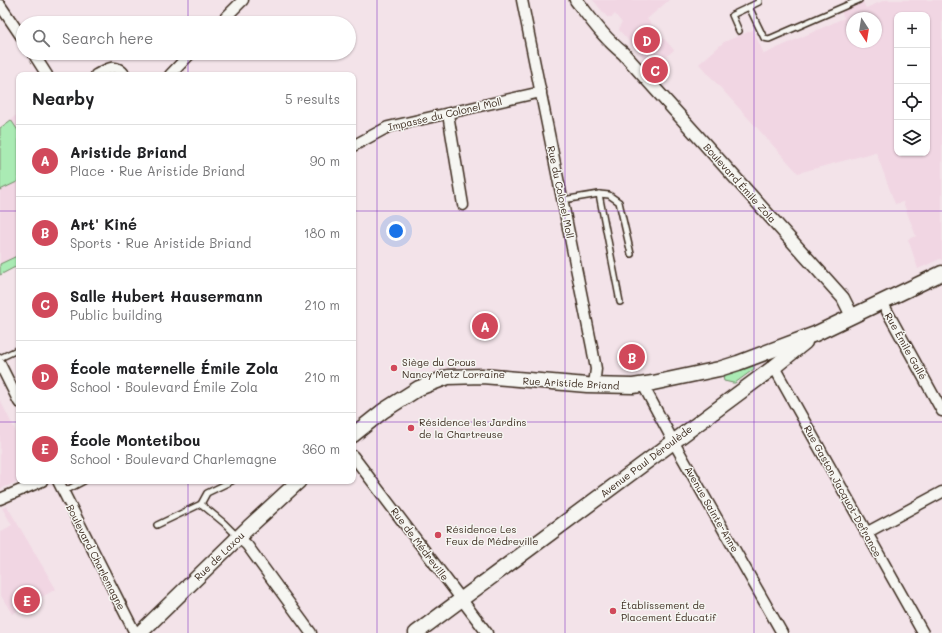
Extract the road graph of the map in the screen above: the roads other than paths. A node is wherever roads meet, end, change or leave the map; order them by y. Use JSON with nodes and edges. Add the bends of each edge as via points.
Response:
{"nodes":[{"id":1,"x":243,"y":0,"type":"edge"},
{"id":2,"x":522,"y":0,"type":"edge"},
{"id":3,"x":577,"y":0,"type":"edge"},
{"id":4,"x":760,"y":0,"type":"edge"},
{"id":5,"x":859,"y":0,"type":"edge"},
{"id":6,"x":0,"y":5,"type":"edge"},
{"id":7,"x":749,"y":7,"type":"junction"},
{"id":8,"x":227,"y":16,"type":"edge"},
{"id":9,"x":16,"y":29,"type":"edge"},
{"id":10,"x":739,"y":31,"type":"dead end"},
{"id":11,"x":37,"y":60,"type":"edge"},
{"id":12,"x":184,"y":60,"type":"edge"},
{"id":13,"x":46,"y":72,"type":"edge"},
{"id":14,"x":102,"y":72,"type":"edge"},
{"id":15,"x":122,"y":72,"type":"edge"},
{"id":16,"x":173,"y":72,"type":"edge"},
{"id":17,"x":541,"y":92,"type":"junction"},
{"id":18,"x":448,"y":114,"type":"junction"},
{"id":19,"x":356,"y":144,"type":"edge"},
{"id":20,"x":599,"y":194,"type":"junction"},
{"id":21,"x":563,"y":200,"type":"junction"},
{"id":22,"x":463,"y":205,"type":"dead end"},
{"id":23,"x":631,"y":254,"type":"dead end"},
{"id":24,"x":942,"y":274,"type":"edge"},
{"id":25,"x":620,"y":302,"type":"dead end"},
{"id":26,"x":882,"y":302,"type":"junction"},
{"id":27,"x":852,"y":316,"type":"junction"},
{"id":28,"x":815,"y":334,"type":"junction"},
{"id":29,"x":16,"y":350,"type":"edge"},
{"id":30,"x":755,"y":356,"type":"junction"},
{"id":31,"x":0,"y":358,"type":"edge"},
{"id":32,"x":0,"y":364,"type":"edge"},
{"id":33,"x":774,"y":366,"type":"junction"},
{"id":34,"x":594,"y":385,"type":"junction"},
{"id":35,"x":643,"y":385,"type":"junction"},
{"id":36,"x":16,"y":396,"type":"edge"},
{"id":37,"x":942,"y":411,"type":"edge"},
{"id":38,"x":356,"y":433,"type":"edge"},
{"id":39,"x":673,"y":441,"type":"junction"},
{"id":40,"x":356,"y":460,"type":"edge"},
{"id":41,"x":35,"y":484,"type":"edge"},
{"id":42,"x":60,"y":484,"type":"edge"},
{"id":43,"x":79,"y":484,"type":"edge"},
{"id":44,"x":226,"y":484,"type":"edge"},
{"id":45,"x":296,"y":484,"type":"edge"},
{"id":46,"x":64,"y":492,"type":"junction"},
{"id":47,"x":942,"y":492,"type":"edge"},
{"id":48,"x":0,"y":499,"type":"edge"},
{"id":49,"x":201,"y":504,"type":"junction"},
{"id":50,"x":157,"y":525,"type":"dead end"},
{"id":51,"x":866,"y":533,"type":"junction"},
{"id":52,"x":238,"y":537,"type":"junction"},
{"id":53,"x":461,"y":599,"type":"junction"},
{"id":54,"x":135,"y":633,"type":"edge"},
{"id":55,"x":140,"y":633,"type":"edge"},
{"id":56,"x":311,"y":633,"type":"edge"},
{"id":57,"x":416,"y":633,"type":"edge"},
{"id":58,"x":487,"y":633,"type":"edge"},
{"id":59,"x":782,"y":633,"type":"edge"},
{"id":60,"x":923,"y":633,"type":"edge"}],
"edges":[{"from":1,"to":8,"type":"street"},
{"from":2,"to":17,"type":"street","name":"Rue du Colonel Moll"},
{"from":3,"to":27,"type":"street","name":"Boulevard Émile Zola","via":[[598,17],[617,39],[623,53],[842,298]]},
{"from":4,"to":7,"type":"lane"},
{"from":5,"to":7,"type":"lane","via":[[768,39],[764,38]]},
{"from":6,"to":9,"type":"street"},
{"from":7,"to":10,"type":"lane","via":[[732,15]]},
{"from":11,"to":13,"type":"street"},
{"from":12,"to":16,"type":"street"},
{"from":14,"to":15,"type":"street","via":[[115,67]]},
{"from":17,"to":18,"type":"street","name":"Impasse du Colonel Moll"},
{"from":17,"to":21,"type":"street","name":"Rue du Colonel Moll"},
{"from":18,"to":19,"type":"street","name":"Impasse du Colonel Moll","via":[[388,127]]},
{"from":18,"to":22,"type":"street"},
{"from":20,"to":21,"type":"lane"},
{"from":20,"to":23,"type":"lane","via":[[609,195],[619,202]]},
{"from":20,"to":25,"type":"lane"},
{"from":21,"to":34,"type":"street","name":"Rue du Colonel Moll","via":[[596,369]]},
{"from":24,"to":26,"type":"main road","name":"Avenue Paul Déroulède"},
{"from":26,"to":27,"type":"main road","name":"Avenue Paul Déroulède"},
{"from":26,"to":37,"type":"street","name":"Rue Émile Gallé"},
{"from":27,"to":28,"type":"main road","name":"Avenue Paul Déroulède"},
{"from":28,"to":30,"type":"main road","name":"Avenue Paul Déroulède"},
{"from":28,"to":33,"type":"main road","name":"Avenue Paul Déroulède"},
{"from":29,"to":31,"type":"lane"},
{"from":30,"to":33,"type":"main road"},
{"from":30,"to":35,"type":"main road","name":"Rue Aristide Briand","via":[[719,369]]},
{"from":32,"to":36,"type":"street"},
{"from":33,"to":39,"type":"main road","name":"Avenue Paul Déroulède"},
{"from":33,"to":51,"type":"street","name":"Rue Gaston Jacquot-Defrance"},
{"from":34,"to":35,"type":"main road","name":"Rue Aristide Briand"},
{"from":34,"to":38,"type":"main road","name":"Rue Aristide Briand","via":[[482,376],[448,377],[419,388],[383,411]]},
{"from":35,"to":39,"type":"street","name":"Avenue Sainte-Anne"},
{"from":39,"to":53,"type":"main road","name":"Avenue Paul Déroulède"},
{"from":39,"to":59,"type":"street","name":"Avenue Sainte-Anne"},
{"from":40,"to":53,"type":"street","name":"Rue de Médreville"},
{"from":41,"to":48,"type":"street"},
{"from":42,"to":46,"type":"street","name":"Boulevard Charlemagne"},
{"from":43,"to":46,"type":"lane"},
{"from":44,"to":49,"type":"lane","via":[[208,493]]},
{"from":45,"to":52,"type":"main road","name":"Rue de Laxou"},
{"from":46,"to":54,"type":"street","name":"Boulevard Charlemagne"},
{"from":47,"to":51,"type":"street"},
{"from":49,"to":50,"type":"lane"},
{"from":49,"to":52,"type":"lane"},
{"from":51,"to":60,"type":"street","name":"Rue Gaston Jacquot-Defrance"},
{"from":52,"to":55,"type":"main road","name":"Rue de Laxou"},
{"from":52,"to":56,"type":"street","via":[[247,545]]},
{"from":53,"to":57,"type":"main road","name":"Avenue Paul Déroulède"},
{"from":53,"to":58,"type":"street","name":"Rue de Médreville"}]}
